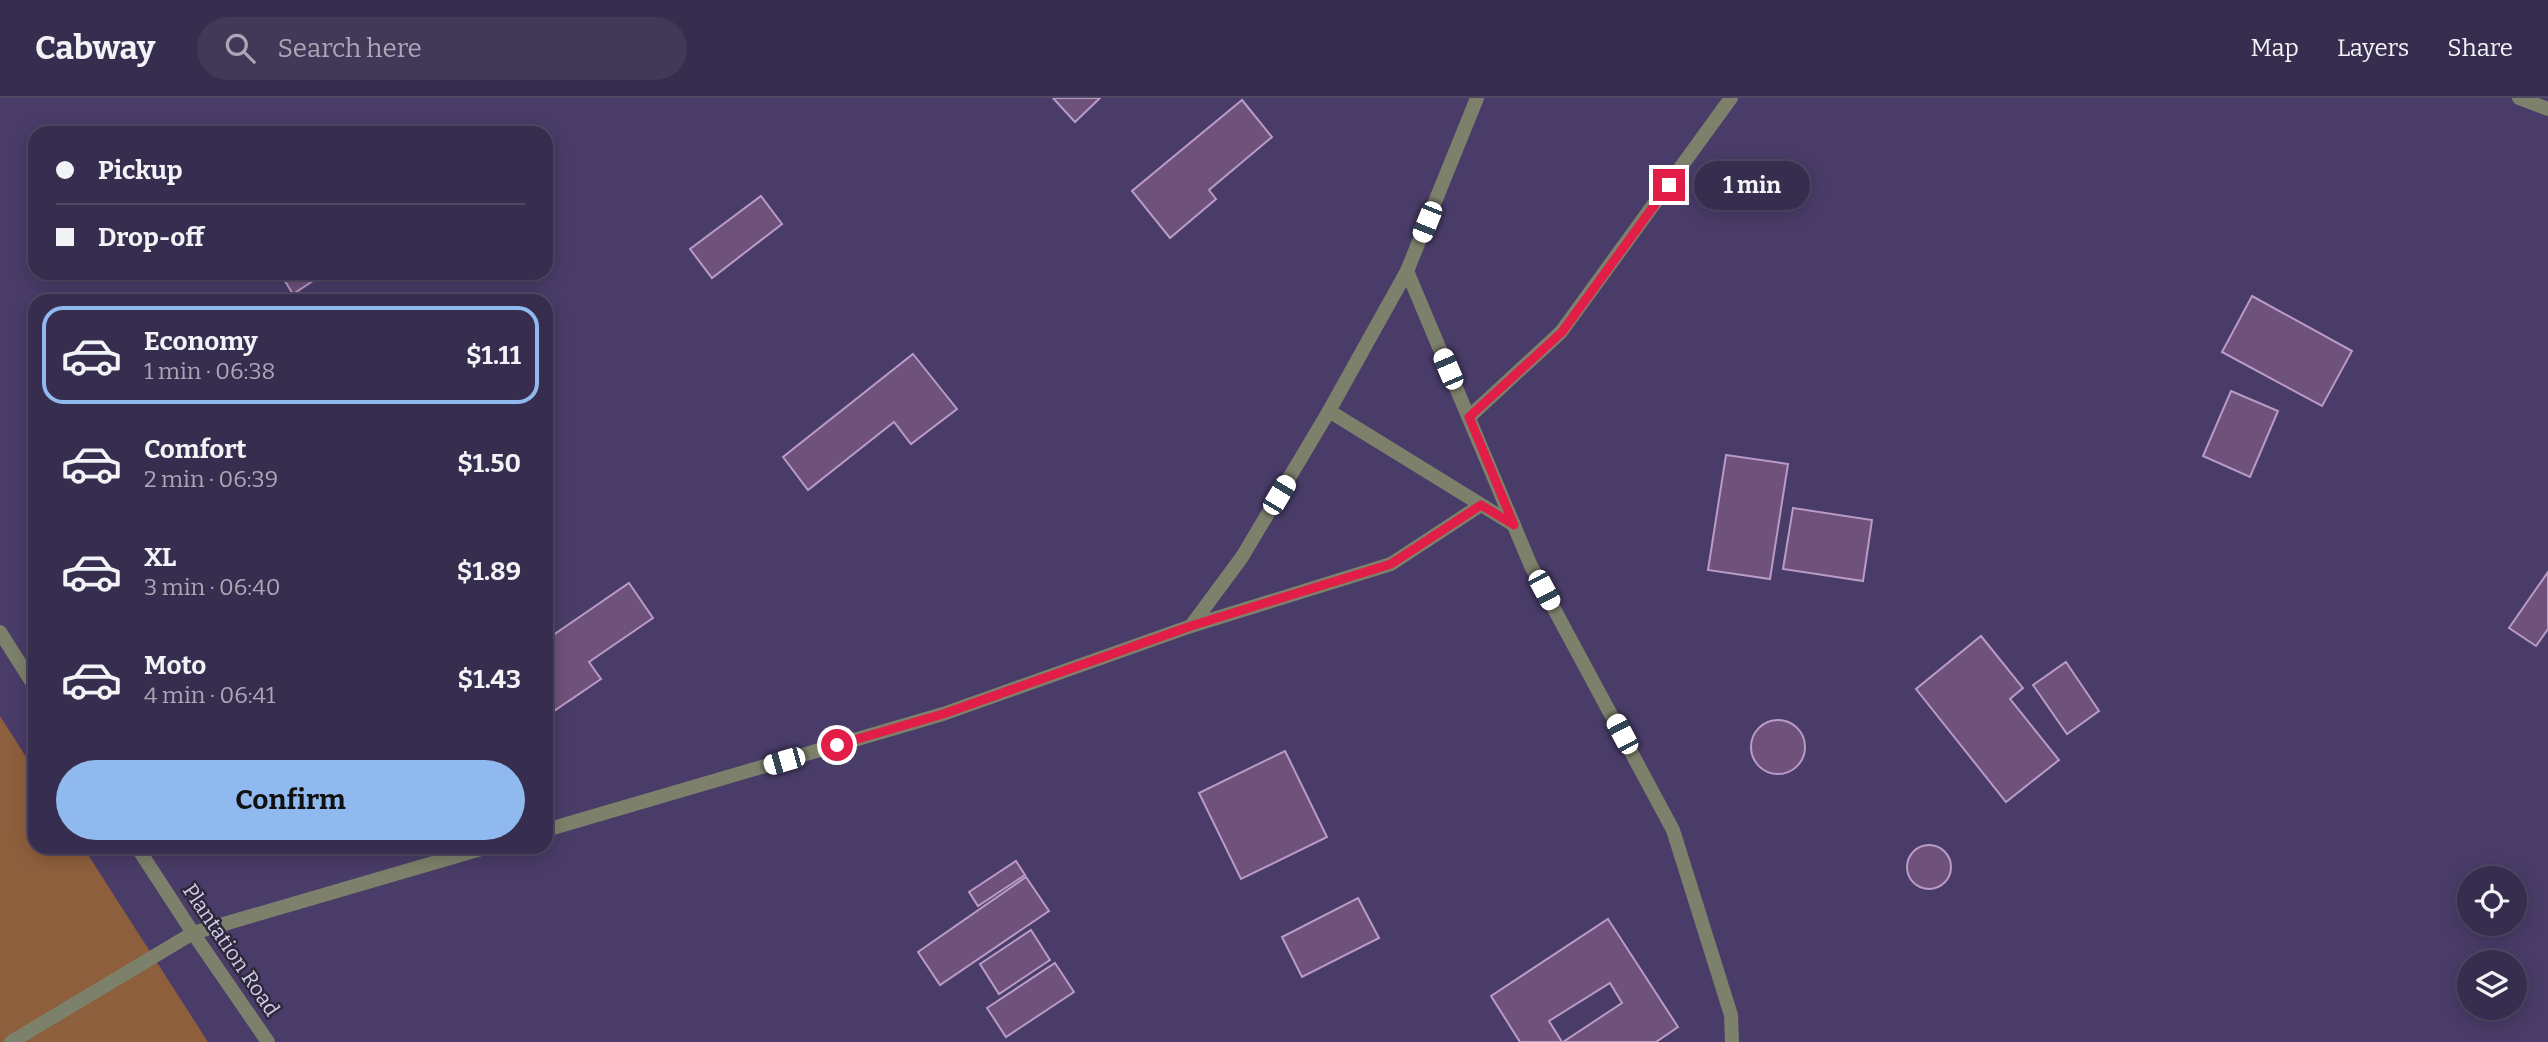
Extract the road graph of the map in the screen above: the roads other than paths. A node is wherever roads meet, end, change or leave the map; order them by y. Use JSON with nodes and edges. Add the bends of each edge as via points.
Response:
{"nodes":[{"id":1,"x":1477,"y":98,"type":"edge"},
{"id":2,"x":1731,"y":98,"type":"edge"},
{"id":3,"x":2519,"y":98,"type":"edge"},
{"id":4,"x":2548,"y":109,"type":"edge"},
{"id":5,"x":1407,"y":271,"type":"junction"},
{"id":6,"x":1329,"y":411,"type":"junction"},
{"id":7,"x":1469,"y":417,"type":"junction"},
{"id":8,"x":1481,"y":505,"type":"junction"},
{"id":9,"x":1514,"y":525,"type":"junction"},
{"id":10,"x":1191,"y":626,"type":"junction"},
{"id":11,"x":0,"y":632,"type":"edge"},
{"id":12,"x":28,"y":676,"type":"edge"},
{"id":13,"x":553,"y":828,"type":"edge"},
{"id":14,"x":141,"y":854,"type":"edge"},
{"id":15,"x":464,"y":854,"type":"edge"},
{"id":16,"x":192,"y":933,"type":"junction"},
{"id":17,"x":11,"y":1042,"type":"edge"},
{"id":18,"x":268,"y":1042,"type":"edge"},
{"id":19,"x":1732,"y":1042,"type":"edge"}],
"edges":[{"from":1,"to":5,"type":"street"},
{"from":2,"to":7,"type":"street","via":[[1562,332]]},
{"from":3,"to":4,"type":"street"},
{"from":5,"to":6,"type":"street"},
{"from":5,"to":7,"type":"street"},
{"from":6,"to":8,"type":"street"},
{"from":6,"to":10,"type":"street","via":[[1242,557]]},
{"from":7,"to":9,"type":"street"},
{"from":8,"to":9,"type":"street"},
{"from":8,"to":10,"type":"street","via":[[1391,564]]},
{"from":9,"to":19,"type":"street","via":[[1531,566],[1673,830],[1731,1015]]},
{"from":10,"to":13,"type":"street","via":[[943,714]]},
{"from":11,"to":12,"type":"street"},
{"from":14,"to":16,"type":"street","name":"Plantation Road"},
{"from":15,"to":16,"type":"street"},
{"from":16,"to":17,"type":"street"},
{"from":16,"to":18,"type":"street","name":"Plantation Road"}]}
